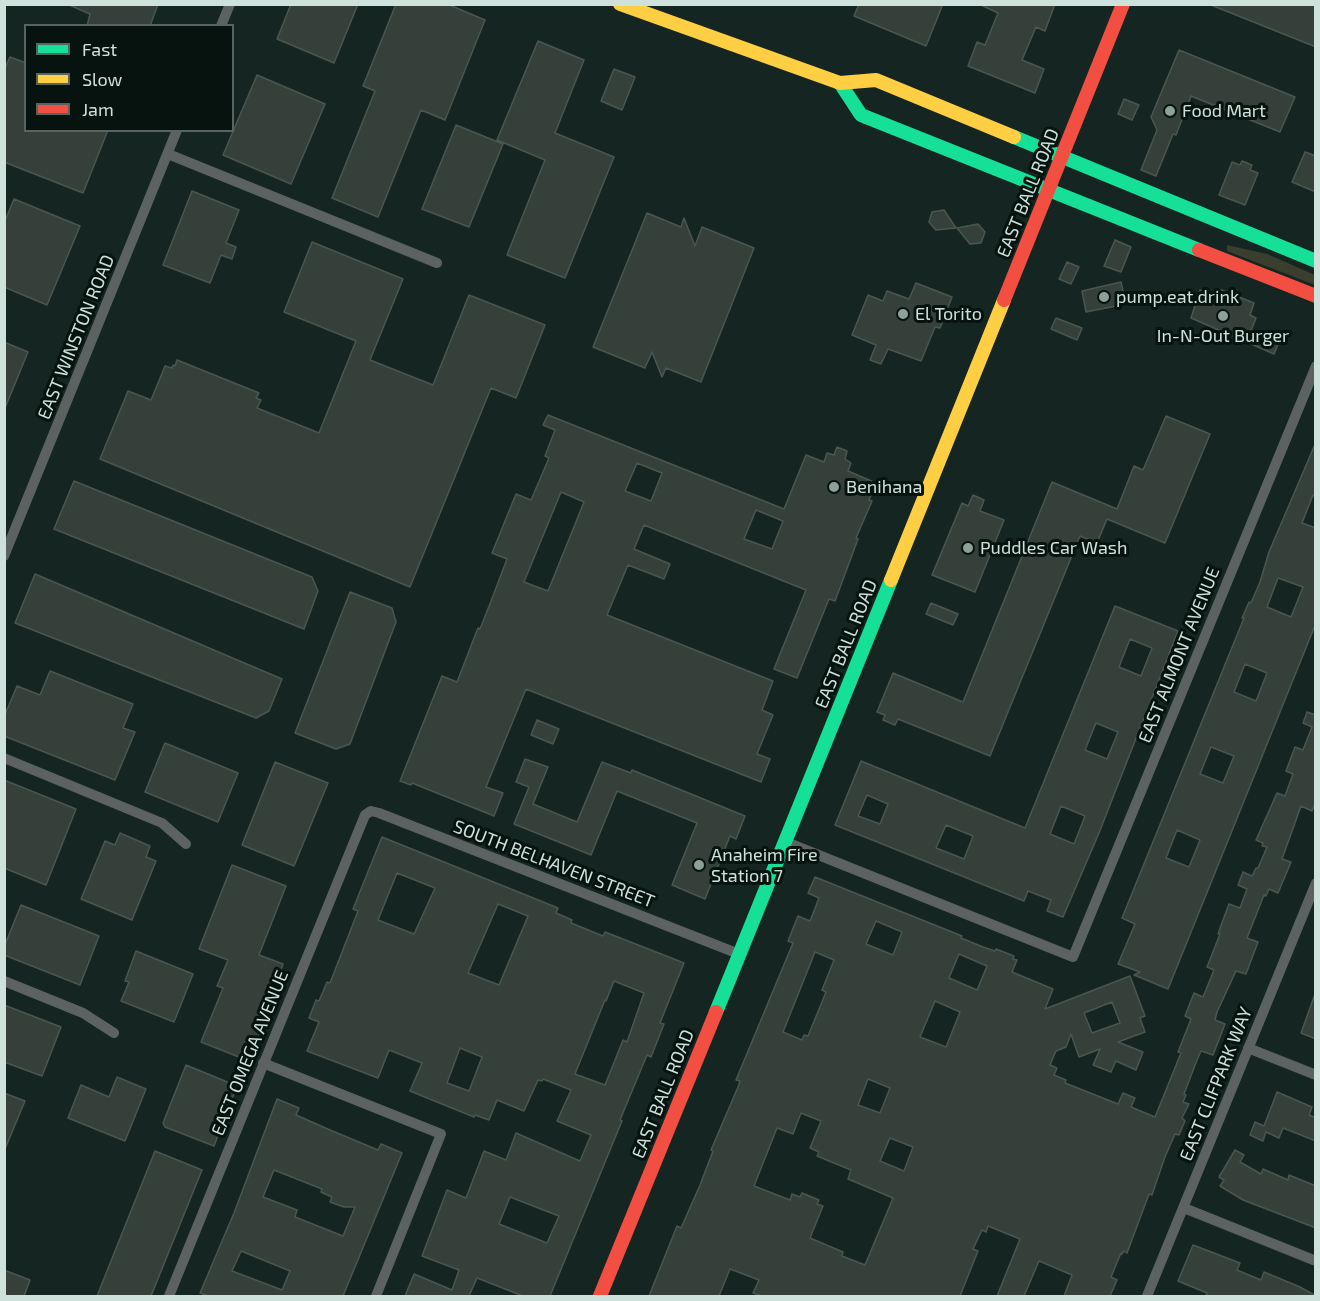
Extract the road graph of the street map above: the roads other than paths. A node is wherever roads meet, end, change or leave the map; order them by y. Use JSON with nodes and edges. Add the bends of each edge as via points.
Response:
{"nodes":[{"id":1,"x":230,"y":4,"type":"edge"},
{"id":2,"x":620,"y":4,"type":"edge"},
{"id":3,"x":1123,"y":4,"type":"edge"},
{"id":4,"x":222,"y":24,"type":"edge"},
{"id":5,"x":840,"y":83,"type":"junction"},
{"id":6,"x":176,"y":132,"type":"edge"},
{"id":7,"x":168,"y":154,"type":"junction"},
{"id":8,"x":1062,"y":156,"type":"junction"},
{"id":9,"x":1048,"y":190,"type":"junction"},
{"id":10,"x":1316,"y":261,"type":"edge"},
{"id":11,"x":437,"y":262,"type":"dead end"},
{"id":12,"x":1316,"y":296,"type":"edge"},
{"id":13,"x":1316,"y":366,"type":"edge"},
{"id":14,"x":4,"y":556,"type":"edge"},
{"id":15,"x":4,"y":758,"type":"edge"},
{"id":16,"x":361,"y":823,"type":"joint"},
{"id":17,"x":786,"y":842,"type":"junction"},
{"id":18,"x":186,"y":844,"type":"dead end"},
{"id":19,"x":1316,"y":883,"type":"edge"},
{"id":20,"x":739,"y":954,"type":"junction"},
{"id":21,"x":4,"y":981,"type":"edge"},
{"id":22,"x":114,"y":1033,"type":"dead end"},
{"id":23,"x":1248,"y":1048,"type":"junction"},
{"id":24,"x":264,"y":1063,"type":"junction"},
{"id":25,"x":1316,"y":1075,"type":"edge"},
{"id":26,"x":1184,"y":1208,"type":"junction"},
{"id":27,"x":1316,"y":1261,"type":"edge"},
{"id":28,"x":169,"y":1296,"type":"edge"},
{"id":29,"x":376,"y":1296,"type":"edge"},
{"id":30,"x":600,"y":1296,"type":"edge"},
{"id":31,"x":1147,"y":1296,"type":"edge"}],
"edges":[{"from":1,"to":4,"type":"street"},
{"from":2,"to":5,"type":"main road"},
{"from":3,"to":8,"type":"main road","name":"EAST BALL ROAD"},
{"from":5,"to":8,"type":"main road","via":[[876,80]]},
{"from":5,"to":9,"type":"main road","via":[[861,115]]},
{"from":6,"to":7,"type":"street","name":"EAST WINSTON ROAD"},
{"from":7,"to":11,"type":"street"},
{"from":7,"to":14,"type":"street","name":"EAST WINSTON ROAD"},
{"from":8,"to":9,"type":"main road","name":"EAST BALL ROAD"},
{"from":8,"to":10,"type":"main road"},
{"from":9,"to":12,"type":"main road"},
{"from":9,"to":17,"type":"main road","name":"EAST BALL ROAD"},
{"from":13,"to":17,"type":"street","name":"EAST ALMONT AVENUE","via":[[1073,957]]},
{"from":15,"to":18,"type":"street","via":[[162,823]]},
{"from":16,"to":20,"type":"street","name":"SOUTH BELHAVEN STREET","via":[[371,811],[379,813]]},
{"from":16,"to":24,"type":"street","name":"EAST OMEGA AVENUE"},
{"from":17,"to":20,"type":"main road","name":"EAST BALL ROAD"},
{"from":19,"to":23,"type":"street","name":"EAST CLIFPARK WAY"},
{"from":20,"to":30,"type":"main road","name":"EAST BALL ROAD"},
{"from":21,"to":22,"type":"street","via":[[82,1013]]},
{"from":23,"to":25,"type":"street"},
{"from":23,"to":26,"type":"street","name":"EAST CLIFPARK WAY"},
{"from":24,"to":28,"type":"street","name":"EAST OMEGA AVENUE"},
{"from":24,"to":29,"type":"street","via":[[441,1134]]},
{"from":26,"to":27,"type":"street"},
{"from":26,"to":31,"type":"street","name":"EAST CLIFPARK WAY"}]}
